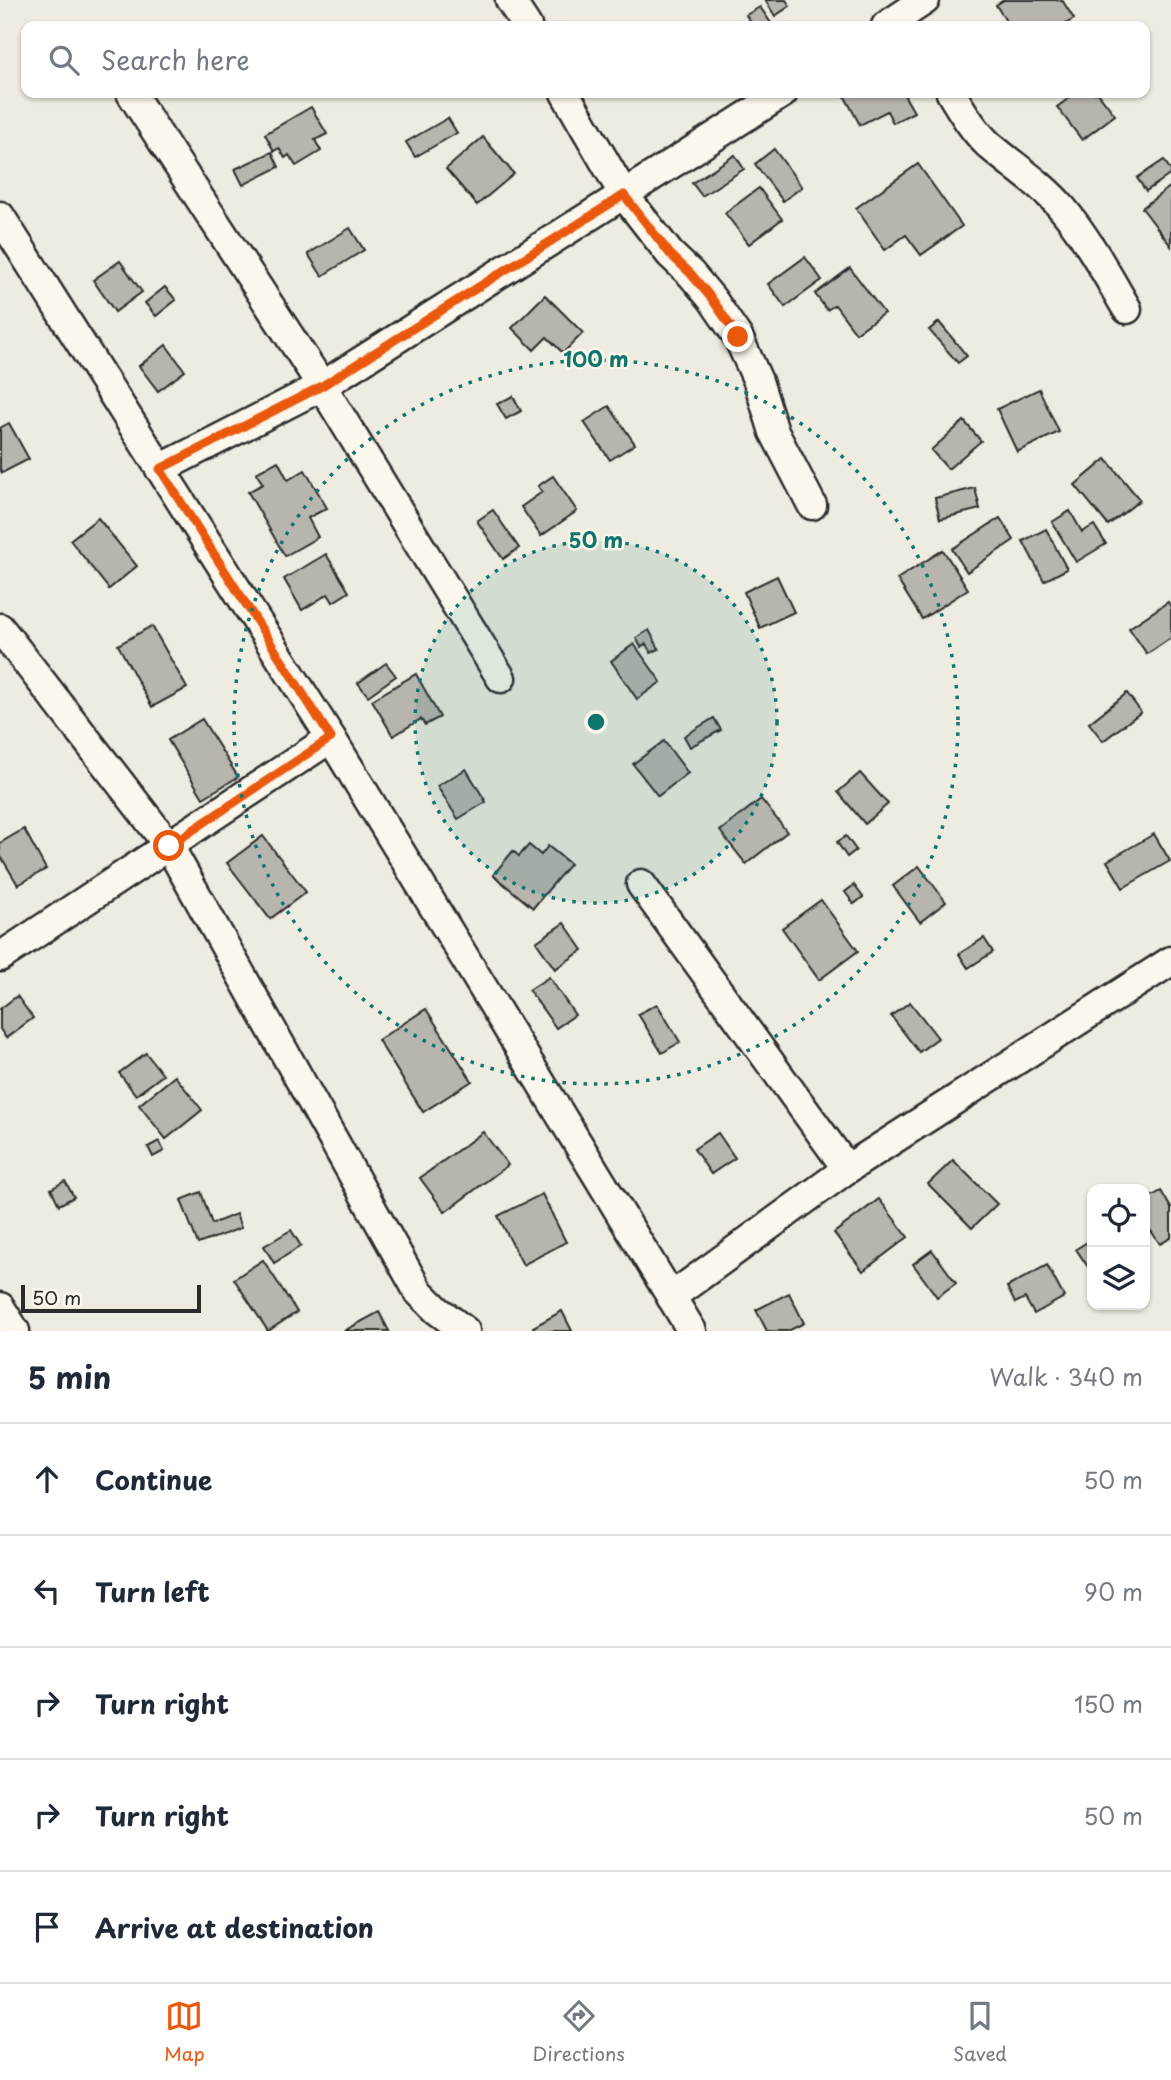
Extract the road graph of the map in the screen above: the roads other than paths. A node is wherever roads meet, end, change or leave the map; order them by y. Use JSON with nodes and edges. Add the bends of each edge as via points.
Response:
{"nodes":[{"id":1,"x":510,"y":0,"type":"edge"},
{"id":2,"x":921,"y":8,"type":"edge"},
{"id":3,"x":524,"y":21,"type":"edge"},
{"id":4,"x":896,"y":21,"type":"edge"},
{"id":5,"x":134,"y":98,"type":"edge"},
{"id":6,"x":568,"y":98,"type":"edge"},
{"id":7,"x":775,"y":98,"type":"edge"},
{"id":8,"x":954,"y":98,"type":"edge"},
{"id":9,"x":624,"y":195,"type":"junction"},
{"id":10,"x":0,"y":216,"type":"edge"},
{"id":11,"x":1128,"y":309,"type":"dead end"},
{"id":12,"x":322,"y":386,"type":"junction"},
{"id":13,"x":160,"y":469,"type":"junction"},
{"id":14,"x":812,"y":505,"type":"dead end"},
{"id":15,"x":0,"y":628,"type":"edge"},
{"id":16,"x":501,"y":678,"type":"dead end"},
{"id":17,"x":331,"y":738,"type":"junction"},
{"id":18,"x":169,"y":846,"type":"junction"},
{"id":19,"x":641,"y":884,"type":"dead end"},
{"id":20,"x":0,"y":957,"type":"edge"},
{"id":21,"x":1171,"y":961,"type":"edge"},
{"id":22,"x":847,"y":1169,"type":"junction"},
{"id":23,"x":671,"y":1297,"type":"junction"},
{"id":24,"x":0,"y":1307,"type":"edge"},
{"id":25,"x":15,"y":1331,"type":"edge"},
{"id":26,"x":465,"y":1331,"type":"edge"},
{"id":27,"x":692,"y":1331,"type":"edge"}],
"edges":[{"from":1,"to":3,"type":"street"},
{"from":2,"to":4,"type":"street"},
{"from":5,"to":12,"type":"street"},
{"from":6,"to":9,"type":"street"},
{"from":7,"to":9,"type":"street"},
{"from":8,"to":11,"type":"street","via":[[988,143],[1062,208]]},
{"from":9,"to":12,"type":"street"},
{"from":9,"to":14,"type":"street","via":[[712,299],[738,337],[774,432]]},
{"from":10,"to":13,"type":"street"},
{"from":12,"to":13,"type":"street"},
{"from":12,"to":16,"type":"street"},
{"from":13,"to":17,"type":"street"},
{"from":15,"to":18,"type":"street"},
{"from":17,"to":18,"type":"street"},
{"from":17,"to":23,"type":"street"},
{"from":18,"to":20,"type":"street"},
{"from":18,"to":26,"type":"street","via":[[418,1291]]},
{"from":19,"to":22,"type":"street"},
{"from":21,"to":22,"type":"street"},
{"from":22,"to":23,"type":"street"},
{"from":23,"to":27,"type":"street"},
{"from":24,"to":25,"type":"street"}]}
